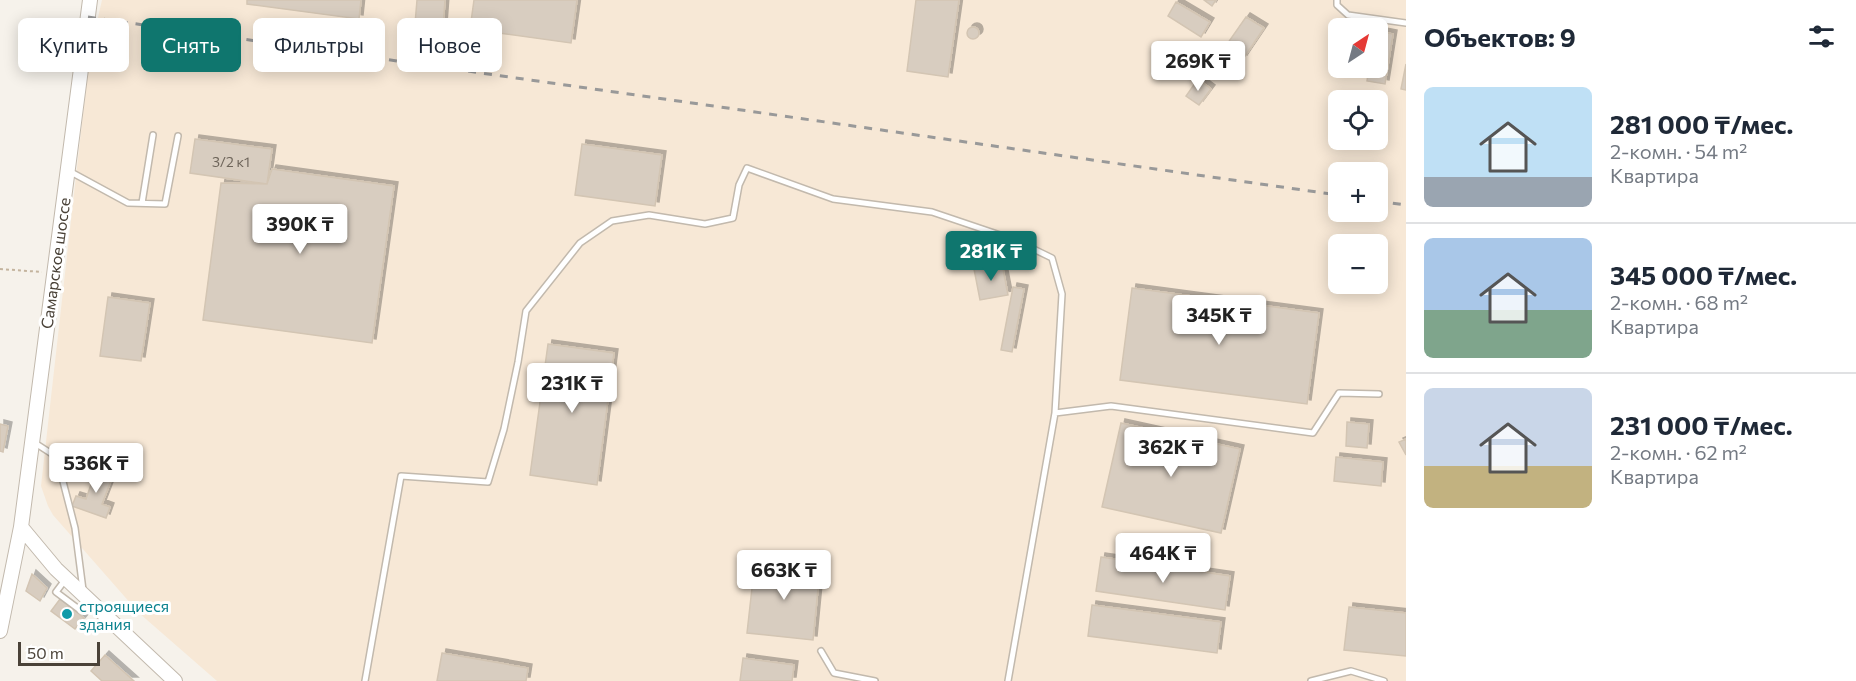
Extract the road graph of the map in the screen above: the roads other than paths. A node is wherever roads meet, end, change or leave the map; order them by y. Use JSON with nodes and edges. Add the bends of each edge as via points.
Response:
{"nodes":[{"id":1,"x":90,"y":0,"type":"edge"},
{"id":2,"x":1337,"y":0,"type":"edge"},
{"id":3,"x":1406,"y":23,"type":"edge"},
{"id":4,"x":153,"y":135,"type":"dead end"},
{"id":5,"x":178,"y":136,"type":"dead end"},
{"id":6,"x":68,"y":171,"type":"junction"},
{"id":7,"x":142,"y":202,"type":"junction"},
{"id":8,"x":1379,"y":394,"type":"dead end"},
{"id":9,"x":1055,"y":413,"type":"junction"},
{"id":10,"x":32,"y":441,"type":"junction"},
{"id":11,"x":21,"y":527,"type":"junction"},
{"id":12,"x":66,"y":579,"type":"junction"},
{"id":13,"x":83,"y":595,"type":"junction"},
{"id":14,"x":80,"y":610,"type":"dead end"},
{"id":15,"x":0,"y":631,"type":"edge"},
{"id":16,"x":821,"y":651,"type":"dead end"},
{"id":17,"x":175,"y":681,"type":"edge"},
{"id":18,"x":364,"y":681,"type":"edge"},
{"id":19,"x":875,"y":681,"type":"edge"},
{"id":20,"x":1008,"y":681,"type":"edge"},
{"id":21,"x":1311,"y":681,"type":"edge"},
{"id":22,"x":1384,"y":681,"type":"edge"}],
"edges":[{"from":1,"to":6,"type":"street","name":"Самарское шоссе"},
{"from":2,"to":3,"type":"lane","via":[[1348,15]]},
{"from":4,"to":7,"type":"lane"},
{"from":5,"to":7,"type":"lane","via":[[165,204]]},
{"from":6,"to":7,"type":"lane","via":[[128,203]]},
{"from":6,"to":10,"type":"street","name":"Самарское шоссе"},
{"from":8,"to":9,"type":"lane","via":[[1339,393],[1313,433],[1111,406]]},
{"from":9,"to":18,"type":"lane","via":[[1062,294],[1052,258],[1015,240],[932,212],[833,199],[747,168],[739,185],[733,218],[705,224],[649,215],[612,221],[580,243],[526,311],[504,429],[488,482],[401,476]]},
{"from":9,"to":20,"type":"lane"},
{"from":10,"to":11,"type":"street","name":"Самарское шоссе"},
{"from":10,"to":13,"type":"lane","via":[[52,454],[59,466],[75,528]]},
{"from":11,"to":12,"type":"street"},
{"from":11,"to":15,"type":"street","name":"Самарское шоссе"},
{"from":12,"to":13,"type":"street"},
{"from":12,"to":14,"type":"lane","via":[[56,592]]},
{"from":13,"to":17,"type":"street"},
{"from":16,"to":19,"type":"lane","via":[[834,673]]},
{"from":21,"to":22,"type":"lane","via":[[1351,671]]}]}
